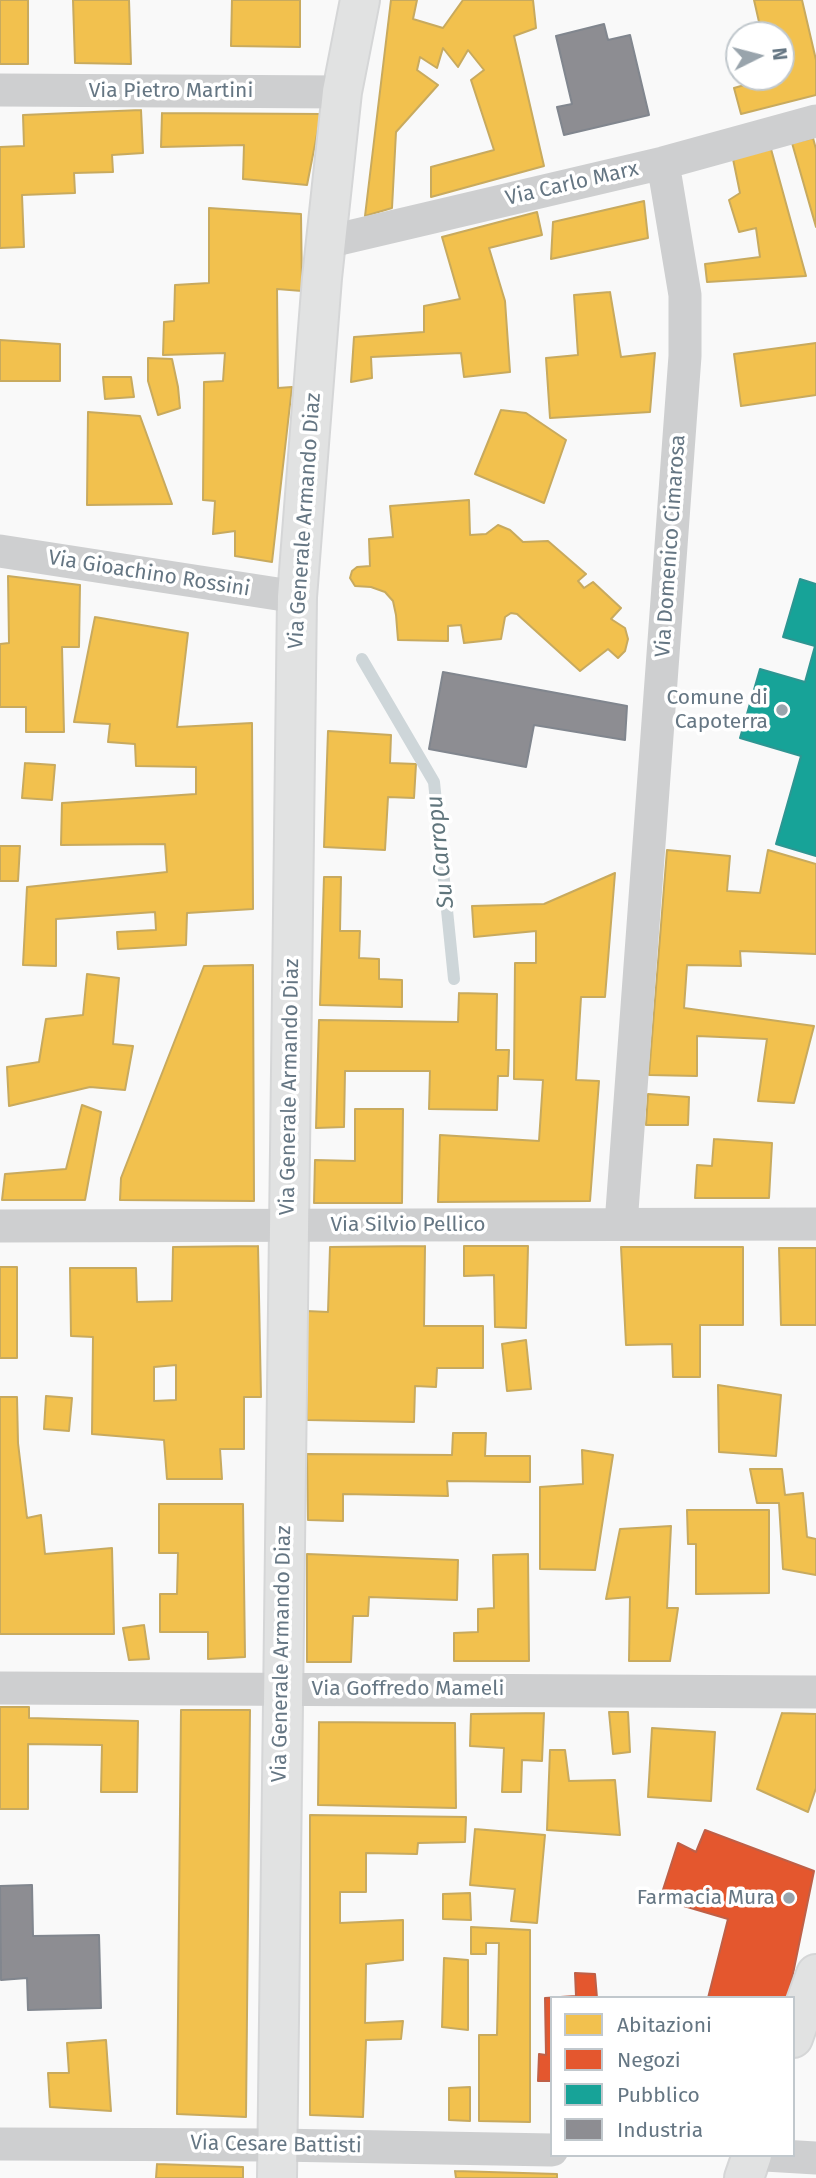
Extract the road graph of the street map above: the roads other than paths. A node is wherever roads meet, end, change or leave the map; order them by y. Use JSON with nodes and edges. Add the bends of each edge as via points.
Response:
{"nodes":[{"id":1,"x":360,"y":0,"type":"edge"},
{"id":2,"x":0,"y":90,"type":"edge"},
{"id":3,"x":342,"y":92,"type":"junction"},
{"id":4,"x":816,"y":121,"type":"edge"},
{"id":5,"x":663,"y":163,"type":"junction"},
{"id":6,"x":327,"y":242,"type":"junction"},
{"id":7,"x":0,"y":551,"type":"edge"},
{"id":8,"x":298,"y":597,"type":"junction"},
{"id":9,"x":621,"y":1224,"type":"junction"},
{"id":10,"x":816,"y":1224,"type":"edge"},
{"id":11,"x":0,"y":1226,"type":"edge"},
{"id":12,"x":288,"y":1226,"type":"junction"},
{"id":13,"x":0,"y":1688,"type":"edge"},
{"id":14,"x":282,"y":1688,"type":"junction"},
{"id":15,"x":816,"y":1692,"type":"edge"},
{"id":16,"x":816,"y":1974,"type":"edge"},
{"id":17,"x":795,"y":2032,"type":"edge"},
{"id":18,"x":0,"y":2144,"type":"edge"},
{"id":19,"x":550,"y":2150,"type":"edge"},
{"id":20,"x":750,"y":2157,"type":"edge"},
{"id":21,"x":795,"y":2157,"type":"edge"},
{"id":22,"x":816,"y":2158,"type":"edge"},
{"id":23,"x":277,"y":2161,"type":"edge"},
{"id":24,"x":744,"y":2178,"type":"edge"}],
"edges":[{"from":1,"to":3,"type":"street","name":"Via Generale Armando Diaz"},
{"from":2,"to":3,"type":"street","name":"Via Pietro Martini"},
{"from":3,"to":6,"type":"street","name":"Via Generale Armando Diaz"},
{"from":4,"to":5,"type":"street","name":"Via Carlo Marx"},
{"from":5,"to":6,"type":"street","name":"Via Carlo Marx"},
{"from":5,"to":9,"type":"street","name":"Via Domenico Cimarosa","via":[[685,295],[685,356]]},
{"from":6,"to":8,"type":"street","name":"Via Generale Armando Diaz"},
{"from":7,"to":8,"type":"street","name":"Via Gioachino Rossini"},
{"from":8,"to":12,"type":"street","name":"Via Generale Armando Diaz"},
{"from":9,"to":10,"type":"street","name":"Via Silvio Pellico"},
{"from":9,"to":12,"type":"street","name":"Via Silvio Pellico"},
{"from":11,"to":12,"type":"street","name":"Via Silvio Pellico"},
{"from":12,"to":14,"type":"street","name":"Via Generale Armando Diaz"},
{"from":13,"to":14,"type":"street","name":"Via Goffredo Mameli"},
{"from":14,"to":15,"type":"street","name":"Via Goffredo Mameli"},
{"from":14,"to":23,"type":"street","name":"Via Generale Armando Diaz"},
{"from":16,"to":17,"type":"street"},
{"from":18,"to":23,"type":"street","name":"Via Cesare Battisti"},
{"from":19,"to":23,"type":"street","name":"Via Cesare Battisti"},
{"from":20,"to":24,"type":"street"},
{"from":21,"to":22,"type":"street"}]}
